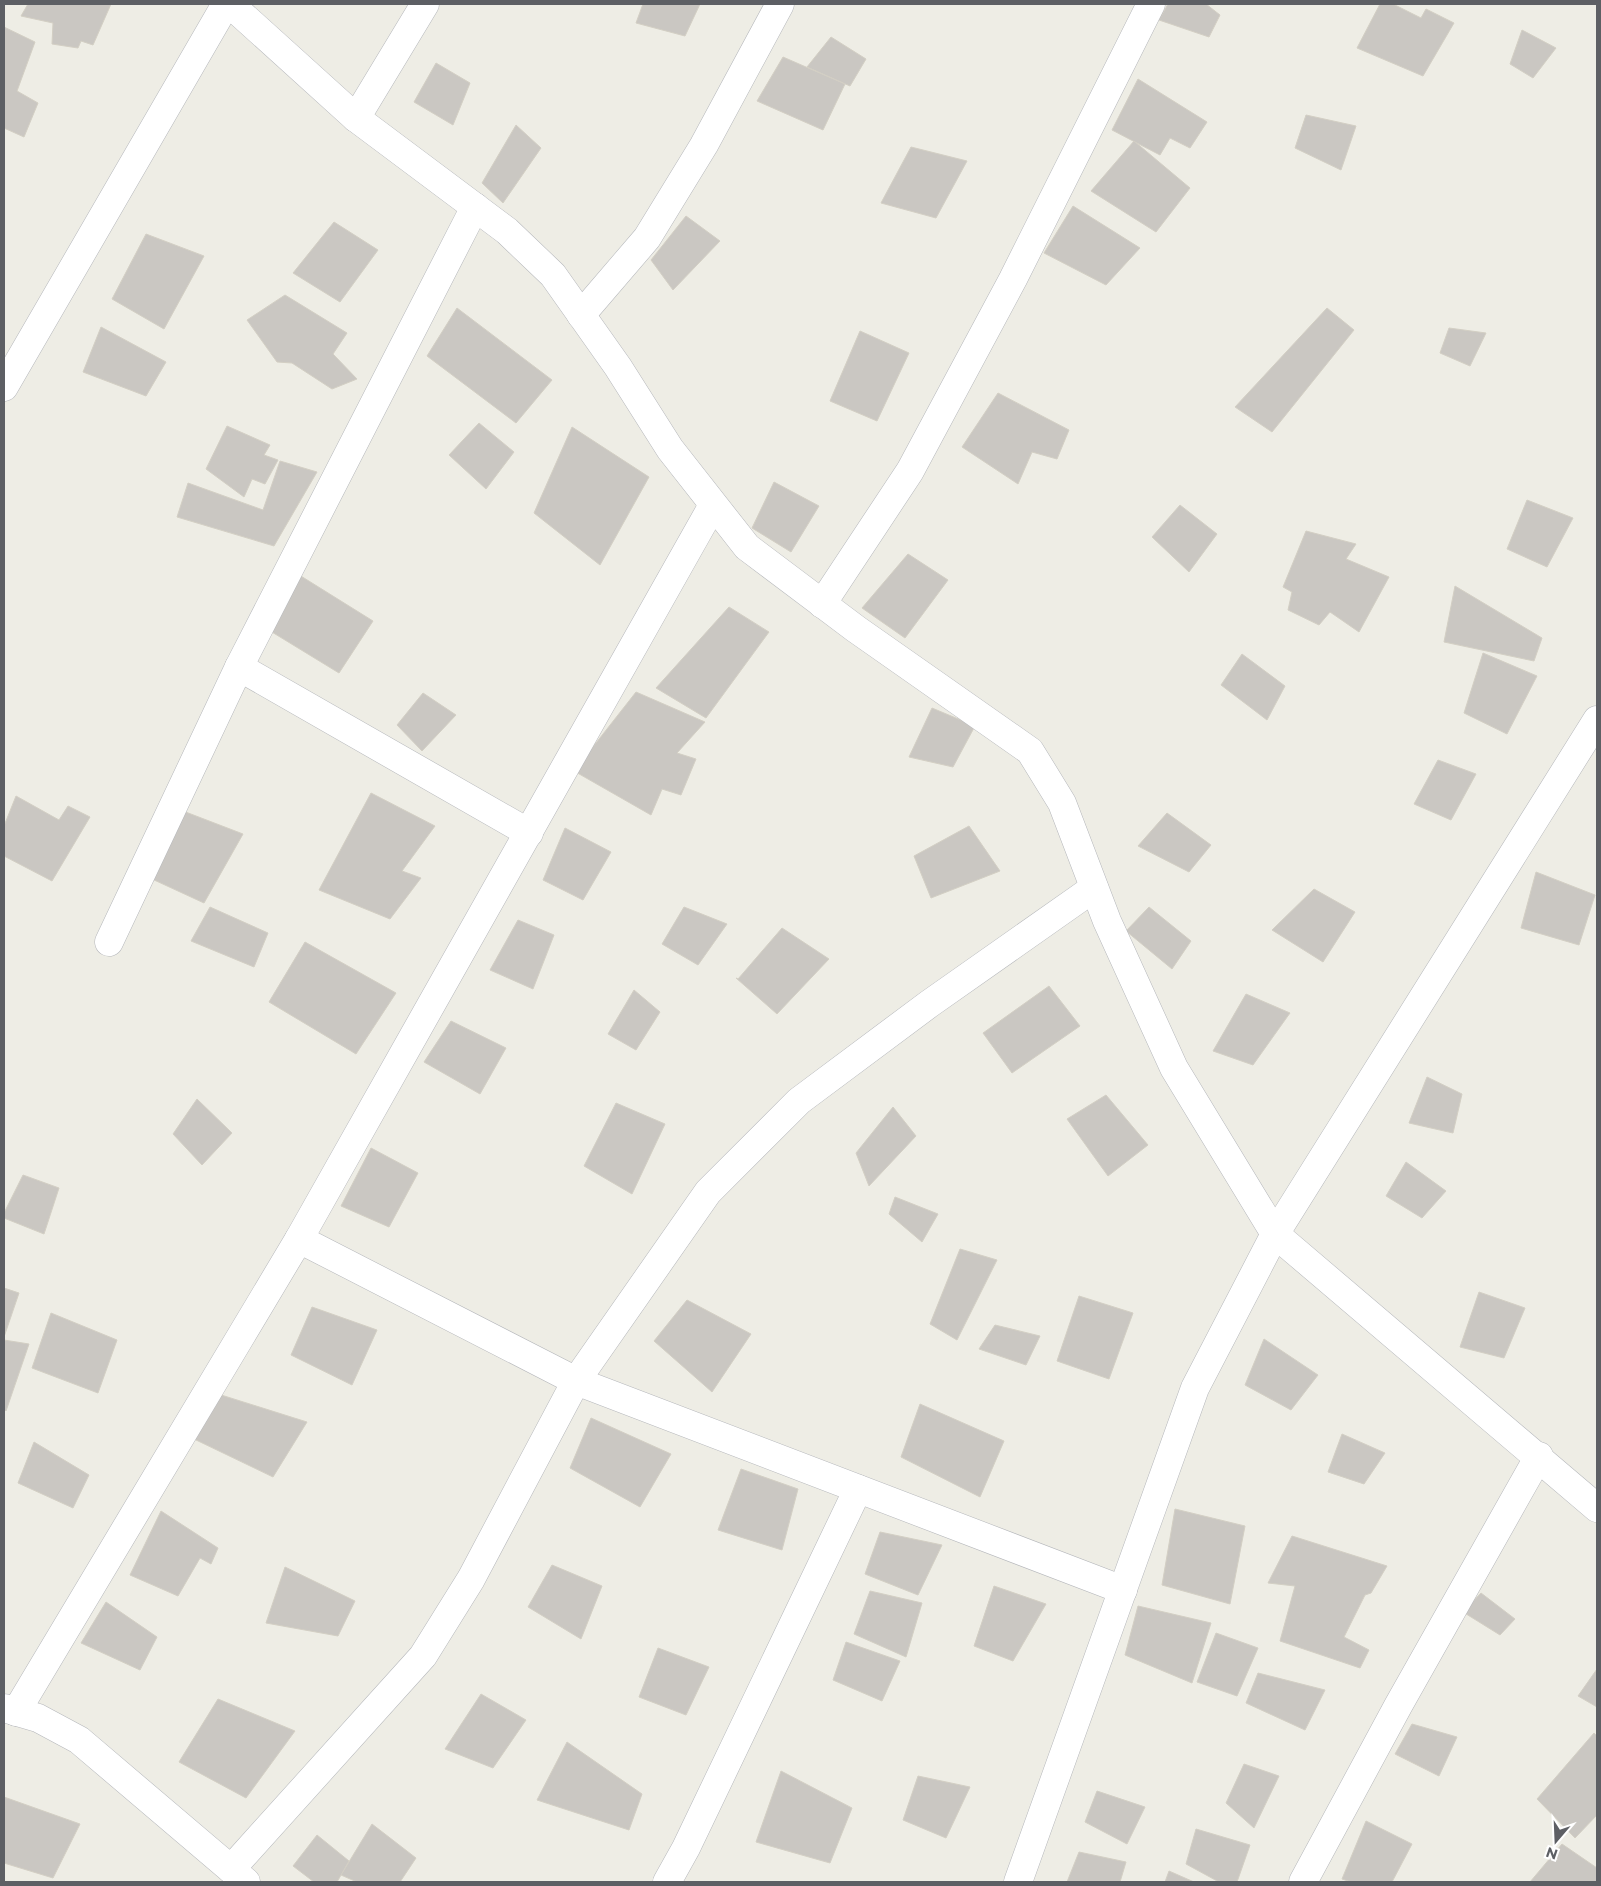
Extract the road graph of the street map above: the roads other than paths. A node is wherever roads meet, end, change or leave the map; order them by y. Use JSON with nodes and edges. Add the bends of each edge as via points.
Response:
{"nodes":[{"id":1,"x":228,"y":4,"type":"edge"},
{"id":2,"x":426,"y":4,"type":"edge"},
{"id":3,"x":780,"y":4,"type":"edge"},
{"id":4,"x":1151,"y":4,"type":"edge"},
{"id":5,"x":356,"y":118,"type":"junction"},
{"id":6,"x":475,"y":207,"type":"junction"},
{"id":7,"x":581,"y":315,"type":"junction"},
{"id":8,"x":4,"y":386,"type":"edge"},
{"id":9,"x":713,"y":505,"type":"junction"},
{"id":10,"x":822,"y":604,"type":"junction"},
{"id":11,"x":240,"y":667,"type":"junction"},
{"id":12,"x":1597,"y":720,"type":"edge"},
{"id":13,"x":529,"y":833,"type":"junction"},
{"id":14,"x":1094,"y":888,"type":"junction"},
{"id":15,"x":108,"y":942,"type":"dead end"},
{"id":16,"x":1275,"y":1234,"type":"junction"},
{"id":17,"x":299,"y":1239,"type":"junction"},
{"id":18,"x":576,"y":1381,"type":"junction"},
{"id":19,"x":1539,"y":1456,"type":"junction"},
{"id":20,"x":858,"y":1489,"type":"junction"},
{"id":21,"x":1597,"y":1508,"type":"edge"},
{"id":22,"x":1122,"y":1590,"type":"junction"},
{"id":23,"x":10,"y":1710,"type":"edge"},
{"id":24,"x":238,"y":1876,"type":"edge"},
{"id":25,"x":667,"y":1882,"type":"edge"},
{"id":26,"x":1018,"y":1882,"type":"edge"},
{"id":27,"x":1303,"y":1882,"type":"edge"}],
"edges":[{"from":1,"to":5,"type":"street"},
{"from":1,"to":8,"type":"street"},
{"from":2,"to":5,"type":"street"},
{"from":3,"to":7,"type":"street","via":[[704,145],[648,238]]},
{"from":4,"to":10,"type":"street","via":[[1013,279],[910,470]]},
{"from":5,"to":6,"type":"street"},
{"from":6,"to":7,"type":"street","via":[[507,231],[553,275]]},
{"from":6,"to":11,"type":"street"},
{"from":7,"to":9,"type":"street","via":[[670,450]]},
{"from":9,"to":10,"type":"street","via":[[747,548]]},
{"from":9,"to":13,"type":"street"},
{"from":10,"to":14,"type":"street","via":[[1030,751],[1062,803]]},
{"from":11,"to":13,"type":"street"},
{"from":11,"to":15,"type":"street"},
{"from":12,"to":16,"type":"street"},
{"from":13,"to":17,"type":"street"},
{"from":14,"to":16,"type":"street","via":[[1174,1068]]},
{"from":14,"to":18,"type":"street","via":[[929,1004],[799,1101],[708,1192]]},
{"from":16,"to":19,"type":"street"},
{"from":16,"to":22,"type":"street","via":[[1195,1388]]},
{"from":17,"to":18,"type":"street"},
{"from":17,"to":23,"type":"street"},
{"from":18,"to":20,"type":"street"},
{"from":18,"to":24,"type":"street","via":[[471,1579],[424,1656]]},
{"from":19,"to":21,"type":"street"},
{"from":19,"to":27,"type":"street"},
{"from":20,"to":22,"type":"street"},
{"from":20,"to":25,"type":"street"},
{"from":22,"to":26,"type":"street"},
{"from":23,"to":24,"type":"street","via":[[38,1718],[78,1740]]}]}
